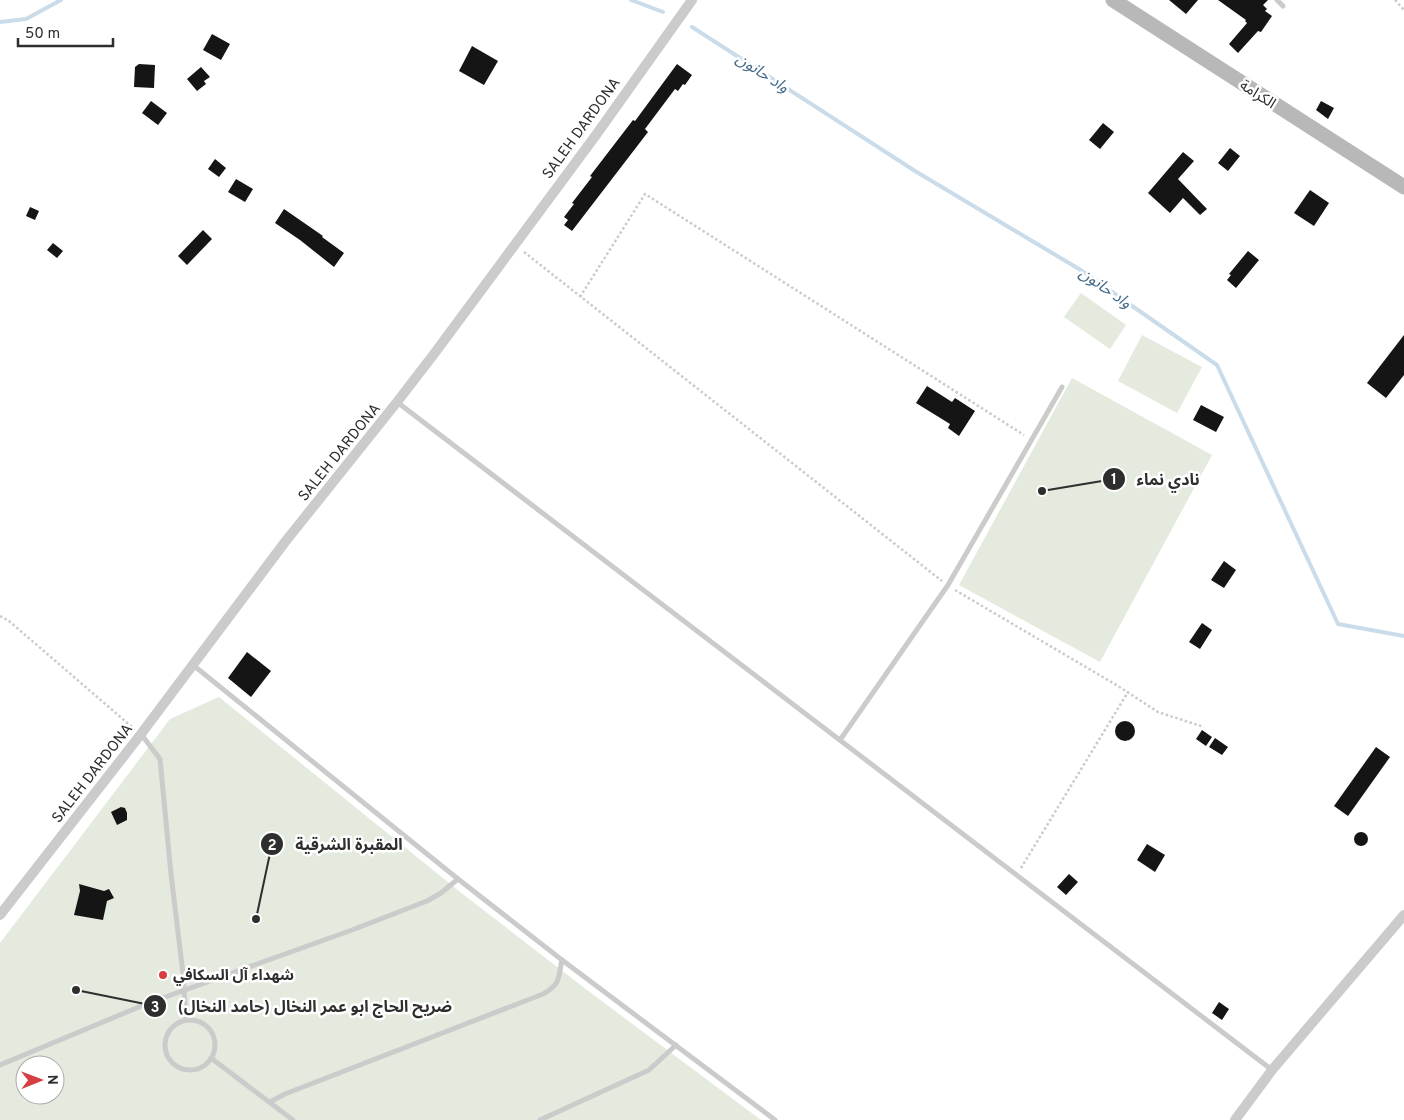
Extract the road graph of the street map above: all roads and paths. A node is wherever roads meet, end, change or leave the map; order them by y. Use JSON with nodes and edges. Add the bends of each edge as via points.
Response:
{"nodes":[{"id":1,"x":692,"y":0,"type":"edge"},
{"id":2,"x":1113,"y":0,"type":"edge"},
{"id":3,"x":1277,"y":0,"type":"edge"},
{"id":4,"x":1395,"y":0,"type":"edge"},
{"id":5,"x":1283,"y":6,"type":"dead end"},
{"id":6,"x":1404,"y":10,"type":"edge"},
{"id":7,"x":1404,"y":187,"type":"edge"},
{"id":8,"x":515,"y":245,"type":"junction"},
{"id":9,"x":580,"y":297,"type":"junction"},
{"id":10,"x":1062,"y":387,"type":"dead end"},
{"id":11,"x":397,"y":402,"type":"junction"},
{"id":12,"x":1032,"y":440,"type":"junction"},
{"id":13,"x":948,"y":585,"type":"junction"},
{"id":14,"x":0,"y":616,"type":"edge"},
{"id":15,"x":193,"y":665,"type":"junction"},
{"id":16,"x":1128,"y":692,"type":"junction"},
{"id":17,"x":1204,"y":727,"type":"dead end"},
{"id":18,"x":141,"y":734,"type":"junction"},
{"id":19,"x":840,"y":740,"type":"junction"},
{"id":20,"x":1017,"y":875,"type":"junction"},
{"id":21,"x":458,"y":879,"type":"junction"},
{"id":22,"x":0,"y":915,"type":"edge"},
{"id":23,"x":1404,"y":915,"type":"edge"},
{"id":24,"x":562,"y":960,"type":"junction"},
{"id":25,"x":184,"y":990,"type":"junction"},
{"id":26,"x":186,"y":1019,"type":"junction"},
{"id":27,"x":676,"y":1045,"type":"junction"},
{"id":28,"x":211,"y":1058,"type":"junction"},
{"id":29,"x":0,"y":1065,"type":"edge"},
{"id":30,"x":1272,"y":1070,"type":"junction"},
{"id":31,"x":270,"y":1102,"type":"junction"},
{"id":32,"x":293,"y":1120,"type":"edge"},
{"id":33,"x":540,"y":1120,"type":"edge"},
{"id":34,"x":775,"y":1120,"type":"edge"},
{"id":35,"x":1235,"y":1120,"type":"edge"}],
"edges":[{"from":1,"to":8,"type":"street","name":"SALEH DARDONA"},
{"from":2,"to":7,"type":"main road","name":"الكرامة"},
{"from":3,"to":5,"type":"lane"},
{"from":4,"to":6,"type":"path"},
{"from":8,"to":9,"type":"path"},
{"from":8,"to":11,"type":"street","name":"SALEH DARDONA"},
{"from":9,"to":12,"type":"path","via":[[645,194]]},
{"from":9,"to":13,"type":"path"},
{"from":10,"to":12,"type":"lane"},
{"from":11,"to":15,"type":"street","name":"SALEH DARDONA","via":[[285,542]]},
{"from":11,"to":19,"type":"lane"},
{"from":12,"to":13,"type":"lane"},
{"from":13,"to":16,"type":"path"},
{"from":13,"to":19,"type":"lane"},
{"from":14,"to":18,"type":"path"},
{"from":15,"to":18,"type":"street","name":"SALEH DARDONA"},
{"from":15,"to":21,"type":"lane"},
{"from":16,"to":17,"type":"path","via":[[1158,712]]},
{"from":16,"to":20,"type":"path"},
{"from":18,"to":22,"type":"street","name":"SALEH DARDONA"},
{"from":18,"to":25,"type":"lane","via":[[160,760]]},
{"from":19,"to":20,"type":"lane"},
{"from":20,"to":30,"type":"lane"},
{"from":21,"to":24,"type":"lane"},
{"from":21,"to":25,"type":"lane","via":[[427,901]]},
{"from":23,"to":30,"type":"street"},
{"from":24,"to":27,"type":"lane"},
{"from":24,"to":31,"type":"lane","via":[[558,982],[543,994]]},
{"from":25,"to":26,"type":"lane"},
{"from":25,"to":29,"type":"lane"},
{"from":26,"to":28,"type":"lane","via":[[202,1022],[213,1034],[215,1051]]},
{"from":26,"to":28,"type":"lane","via":[[171,1027],[166,1034],[164,1042],[168,1059],[174,1065],[190,1070],[206,1065]]},
{"from":27,"to":33,"type":"lane","via":[[649,1070]]},
{"from":27,"to":34,"type":"lane"},
{"from":28,"to":31,"type":"lane"},
{"from":30,"to":35,"type":"street"},
{"from":31,"to":32,"type":"lane"}]}
